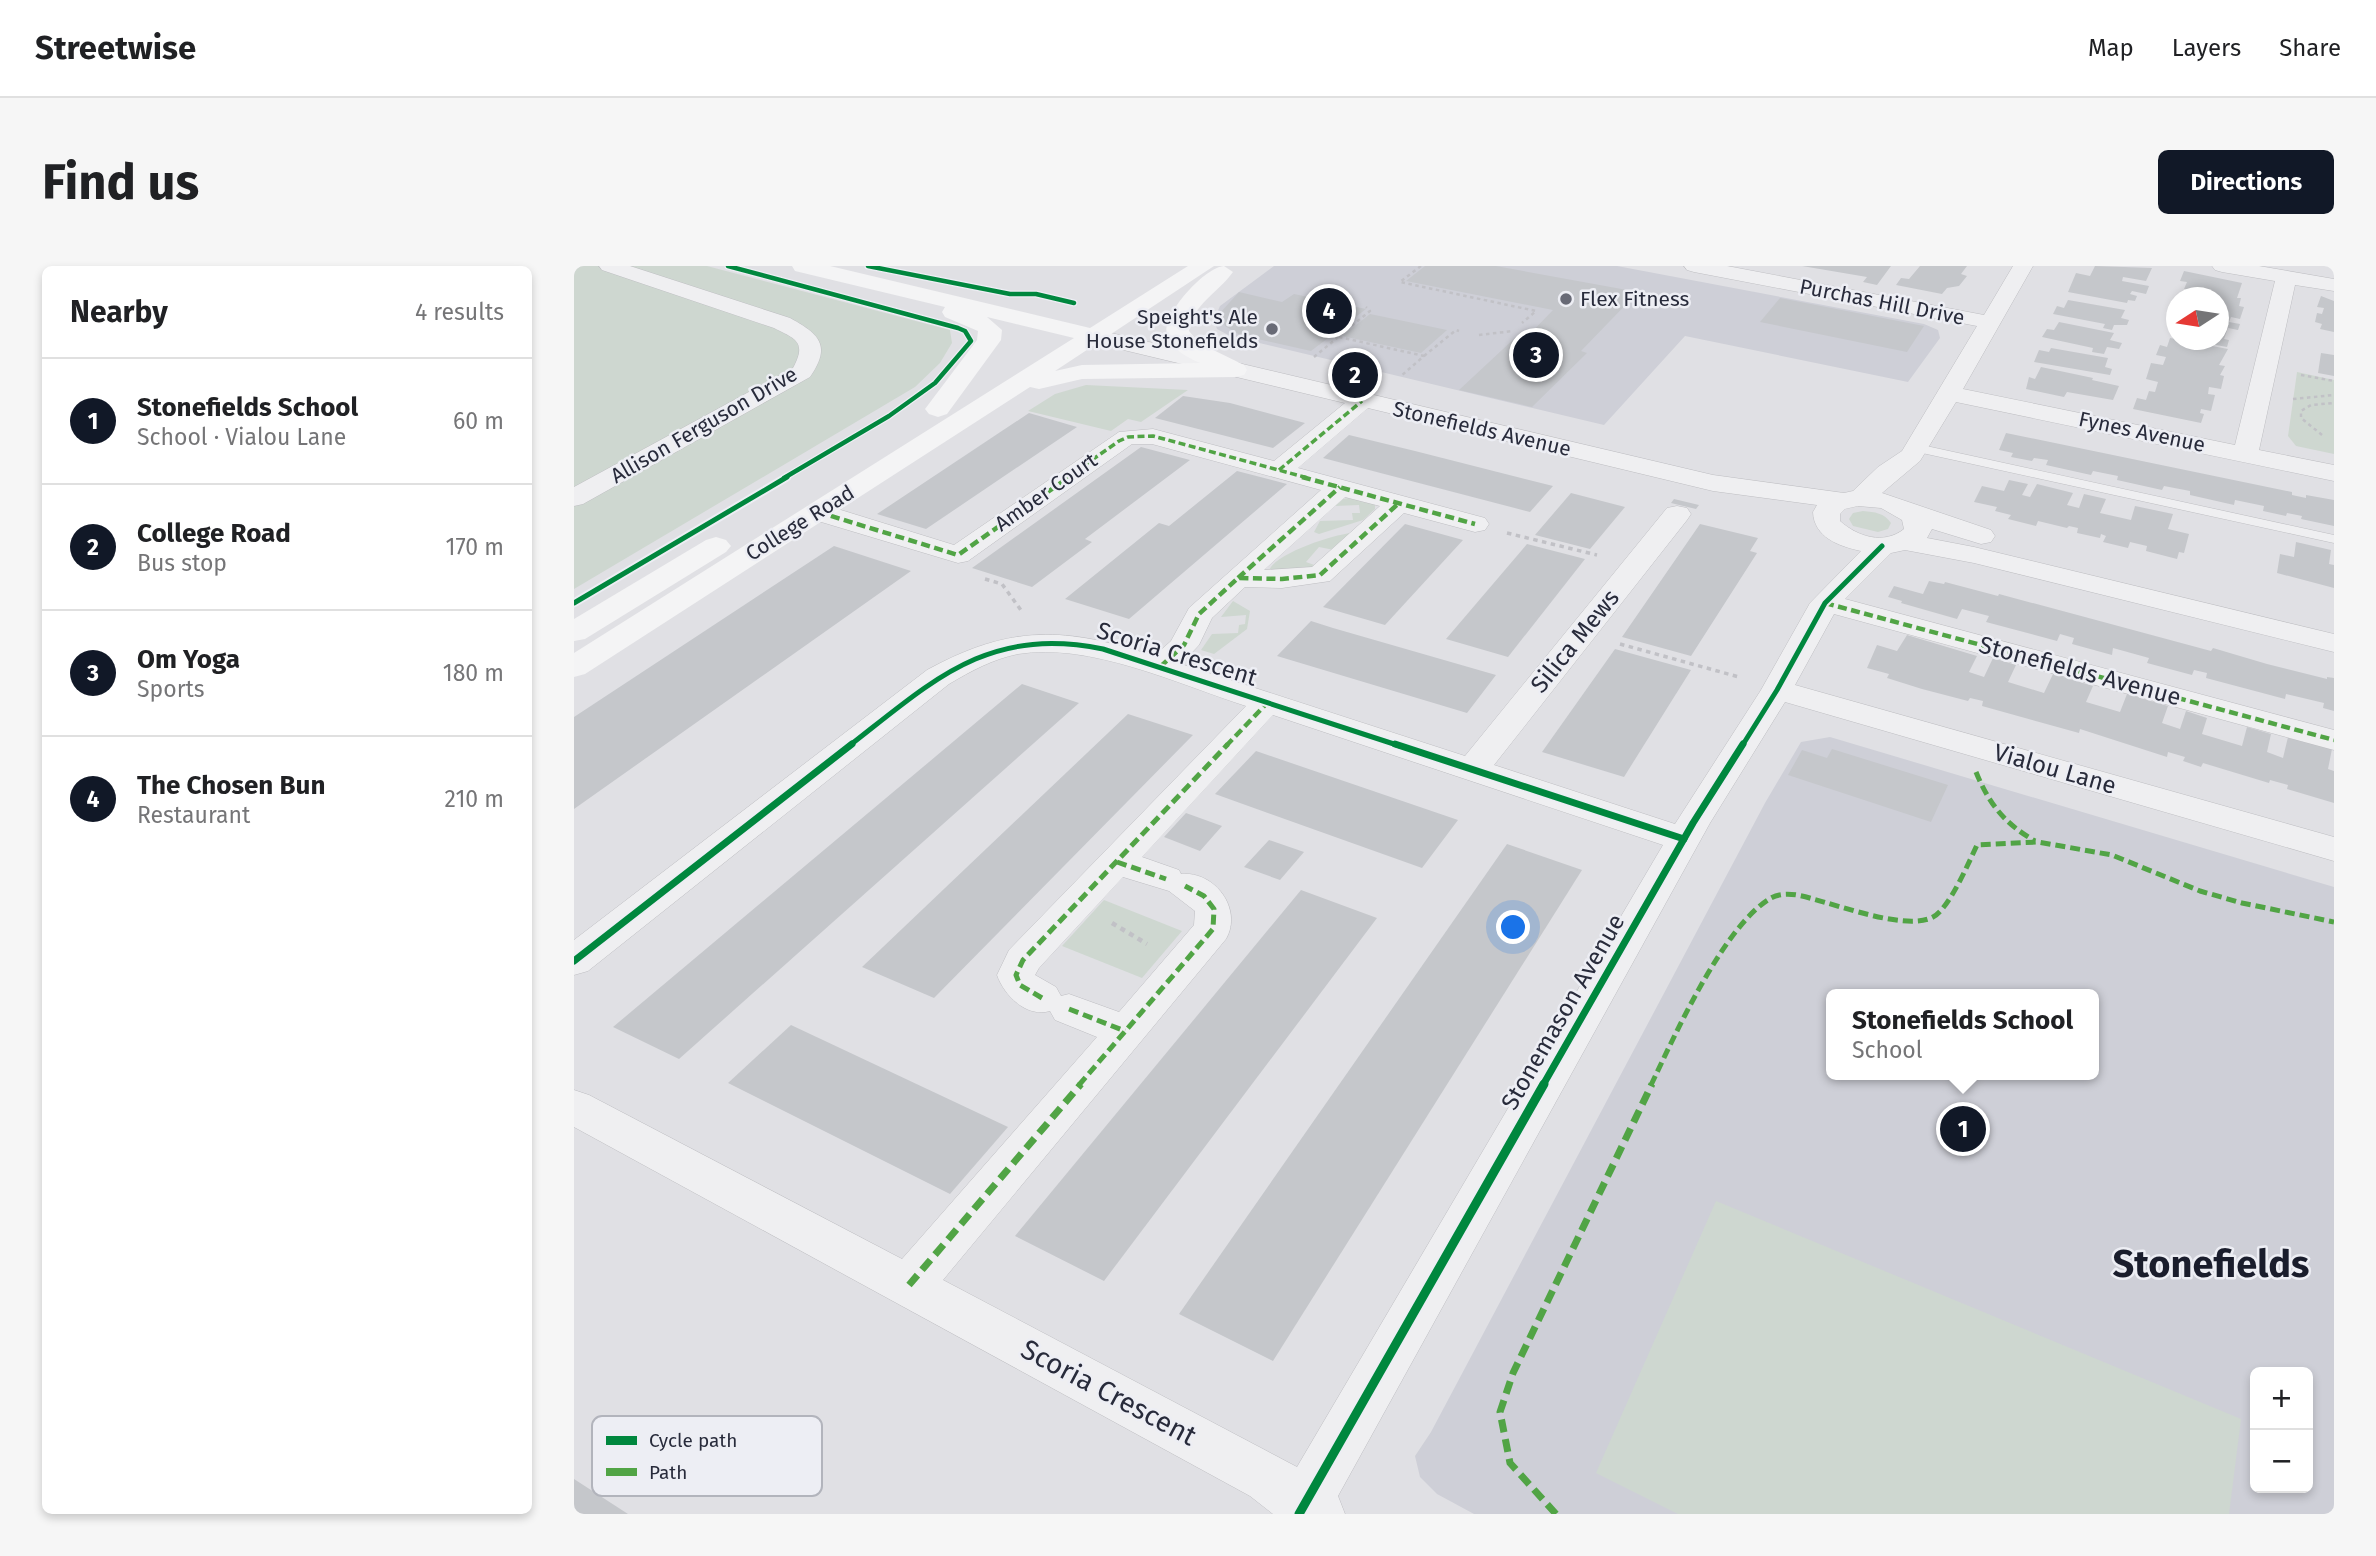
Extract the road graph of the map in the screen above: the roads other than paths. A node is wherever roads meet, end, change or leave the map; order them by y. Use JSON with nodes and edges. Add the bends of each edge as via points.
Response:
{"nodes":[{"id":1,"x":609,"y":266,"type":"edge"},
{"id":2,"x":803,"y":266,"type":"edge"},
{"id":3,"x":1169,"y":266,"type":"edge"},
{"id":4,"x":1203,"y":266,"type":"edge"},
{"id":5,"x":1228,"y":266,"type":"edge"},
{"id":6,"x":1694,"y":266,"type":"edge"},
{"id":7,"x":2023,"y":266,"type":"edge"},
{"id":8,"x":2222,"y":266,"type":"edge"},
{"id":9,"x":2286,"y":277,"type":"junction"},
{"id":10,"x":866,"y":281,"type":"junction"},
{"id":11,"x":2334,"y":285,"type":"edge"},
{"id":12,"x":1988,"y":322,"type":"junction"},
{"id":13,"x":1081,"y":333,"type":"junction"},
{"id":14,"x":1235,"y":370,"type":"junction"},
{"id":15,"x":1949,"y":393,"type":"junction"},
{"id":16,"x":1362,"y":401,"type":"junction"},
{"id":17,"x":938,"y":410,"type":"junction"},
{"id":18,"x":973,"y":414,"type":"junction"},
{"id":19,"x":1914,"y":452,"type":"junction"},
{"id":20,"x":2246,"y":453,"type":"junction"},
{"id":21,"x":1279,"y":470,"type":"junction"},
{"id":22,"x":2334,"y":472,"type":"edge"},
{"id":23,"x":1713,"y":483,"type":"junction"},
{"id":24,"x":1340,"y":487,"type":"junction"},
{"id":25,"x":574,"y":498,"type":"edge"},
{"id":26,"x":1852,"y":499,"type":"junction"},
{"id":27,"x":1399,"y":503,"type":"junction"},
{"id":28,"x":818,"y":512,"type":"junction"},
{"id":29,"x":1911,"y":513,"type":"junction"},
{"id":30,"x":1677,"y":514,"type":"dead end"},
{"id":31,"x":1829,"y":526,"type":"junction"},
{"id":32,"x":1486,"y":527,"type":"road end"},
{"id":33,"x":2334,"y":539,"type":"edge"},
{"id":34,"x":1894,"y":544,"type":"junction"},
{"id":35,"x":1238,"y":578,"type":"junction"},
{"id":36,"x":1825,"y":603,"type":"junction"},
{"id":37,"x":2334,"y":617,"type":"edge"},
{"id":38,"x":574,"y":632,"type":"edge"},
{"id":39,"x":2334,"y":643,"type":"edge"},
{"id":40,"x":574,"y":667,"type":"edge"},
{"id":41,"x":1160,"y":667,"type":"junction"},
{"id":42,"x":1777,"y":690,"type":"junction"},
{"id":43,"x":1268,"y":702,"type":"junction"},
{"id":44,"x":2334,"y":740,"type":"edge"},
{"id":45,"x":1473,"y":769,"type":"junction"},
{"id":46,"x":1685,"y":839,"type":"junction"},
{"id":47,"x":2334,"y":849,"type":"edge"},
{"id":48,"x":1117,"y":862,"type":"junction"},
{"id":49,"x":574,"y":961,"type":"edge"},
{"id":50,"x":1125,"y":1031,"type":"junction"},
{"id":51,"x":574,"y":1107,"type":"edge"},
{"id":52,"x":909,"y":1285,"type":"junction"},
{"id":53,"x":1308,"y":1511,"type":"edge"}],
"edges":[{"from":1,"to":25,"type":"street","name":"Allison Ferguson Drive","via":[[782,323],[804,335],[811,346],[810,357],[802,372]]},
{"from":2,"to":10,"type":"main road","name":"Stonefields Avenue"},
{"from":3,"to":13,"type":"main road","name":"College Road"},
{"from":4,"to":13,"type":"main road","name":"College Road"},
{"from":5,"to":14,"type":"main road","via":[[1188,305],[1176,329],[1186,345]]},
{"from":6,"to":12,"type":"street","name":"Purchas Hill Drive"},
{"from":7,"to":12,"type":"street"},
{"from":8,"to":9,"type":"street"},
{"from":9,"to":11,"type":"street"},
{"from":9,"to":20,"type":"street"},
{"from":10,"to":13,"type":"main road","name":"Stonefields Avenue"},
{"from":10,"to":17,"type":"main road","via":[[990,330],[989,340]]},
{"from":12,"to":15,"type":"street"},
{"from":13,"to":14,"type":"street","name":"Stonefields Avenue"},
{"from":13,"to":17,"type":"main road","name":"College Road"},
{"from":13,"to":18,"type":"main road","name":"College Road"},
{"from":14,"to":16,"type":"street","name":"Stonefields Avenue"},
{"from":14,"to":18,"type":"main road","via":[[1098,371],[1057,376],[1025,386]]},
{"from":15,"to":19,"type":"street"},
{"from":15,"to":20,"type":"street","name":"Fynes Avenue"},
{"from":16,"to":21,"type":"street"},
{"from":16,"to":23,"type":"street","name":"Stonefields Avenue"},
{"from":17,"to":38,"type":"main road","name":"College Road"},
{"from":18,"to":28,"type":"main road","name":"College Road"},
{"from":19,"to":26,"type":"street"},
{"from":19,"to":29,"type":"street"},
{"from":19,"to":33,"type":"lane"},
{"from":20,"to":22,"type":"street","name":"Fynes Avenue"},
{"from":21,"to":24,"type":"street","name":"Amber Court"},
{"from":21,"to":28,"type":"street","name":"Amber Court","via":[[1153,436],[1128,437],[958,555]]},
{"from":23,"to":26,"type":"street","name":"Stonefields Avenue"},
{"from":23,"to":31,"type":"street","name":"Stonefields Avenue","via":[[1769,508]]},
{"from":24,"to":27,"type":"street","name":"Amber Court"},
{"from":24,"to":35,"type":"street"},
{"from":26,"to":29,"type":"street","name":"Stonefields Avenue","via":[[1891,502]]},
{"from":26,"to":31,"type":"street","via":[[1836,503],[1826,512]]},
{"from":27,"to":32,"type":"street","name":"Amber Court"},
{"from":27,"to":35,"type":"street","via":[[1320,575]]},
{"from":28,"to":40,"type":"main road","name":"College Road"},
{"from":29,"to":34,"type":"street","via":[[1918,531]]},
{"from":29,"to":37,"type":"street","via":[[1983,536]]},
{"from":30,"to":45,"type":"street","name":"Silica Mews"},
{"from":31,"to":34,"type":"street","name":"Stonefields Avenue","via":[[1857,543]]},
{"from":31,"to":36,"type":"street","name":"Stonemason Avenue"},
{"from":34,"to":36,"type":"street","name":"Stonemason Avenue"},
{"from":34,"to":39,"type":"street","via":[[1974,555]]},
{"from":35,"to":41,"type":"street","via":[[1199,614],[1184,645]]},
{"from":36,"to":42,"type":"street","name":"Stonemason Avenue"},
{"from":36,"to":44,"type":"street","name":"Stonefields Avenue"},
{"from":41,"to":43,"type":"street","name":"Scoria Crescent"},
{"from":41,"to":49,"type":"street","name":"Scoria Crescent","via":[[1066,642],[1016,643],[963,661]]},
{"from":42,"to":46,"type":"street","name":"Stonemason Avenue"},
{"from":42,"to":47,"type":"street","name":"Vialou Lane"},
{"from":43,"to":45,"type":"street","name":"Scoria Crescent"},
{"from":43,"to":48,"type":"street","name":"Scoria Crescent"},
{"from":45,"to":46,"type":"street","name":"Scoria Crescent"},
{"from":46,"to":53,"type":"street","name":"Stonemason Avenue"},
{"from":48,"to":50,"type":"street","via":[[1205,896],[1214,909],[1213,929]]},
{"from":48,"to":50,"type":"street","name":"Scoria Crescent","via":[[1023,960],[1016,975],[1020,985],[1056,1004]]},
{"from":50,"to":52,"type":"street"},
{"from":51,"to":52,"type":"street","name":"Scoria Crescent"},
{"from":52,"to":53,"type":"street","name":"Scoria Crescent","via":[[1268,1478]]}]}
